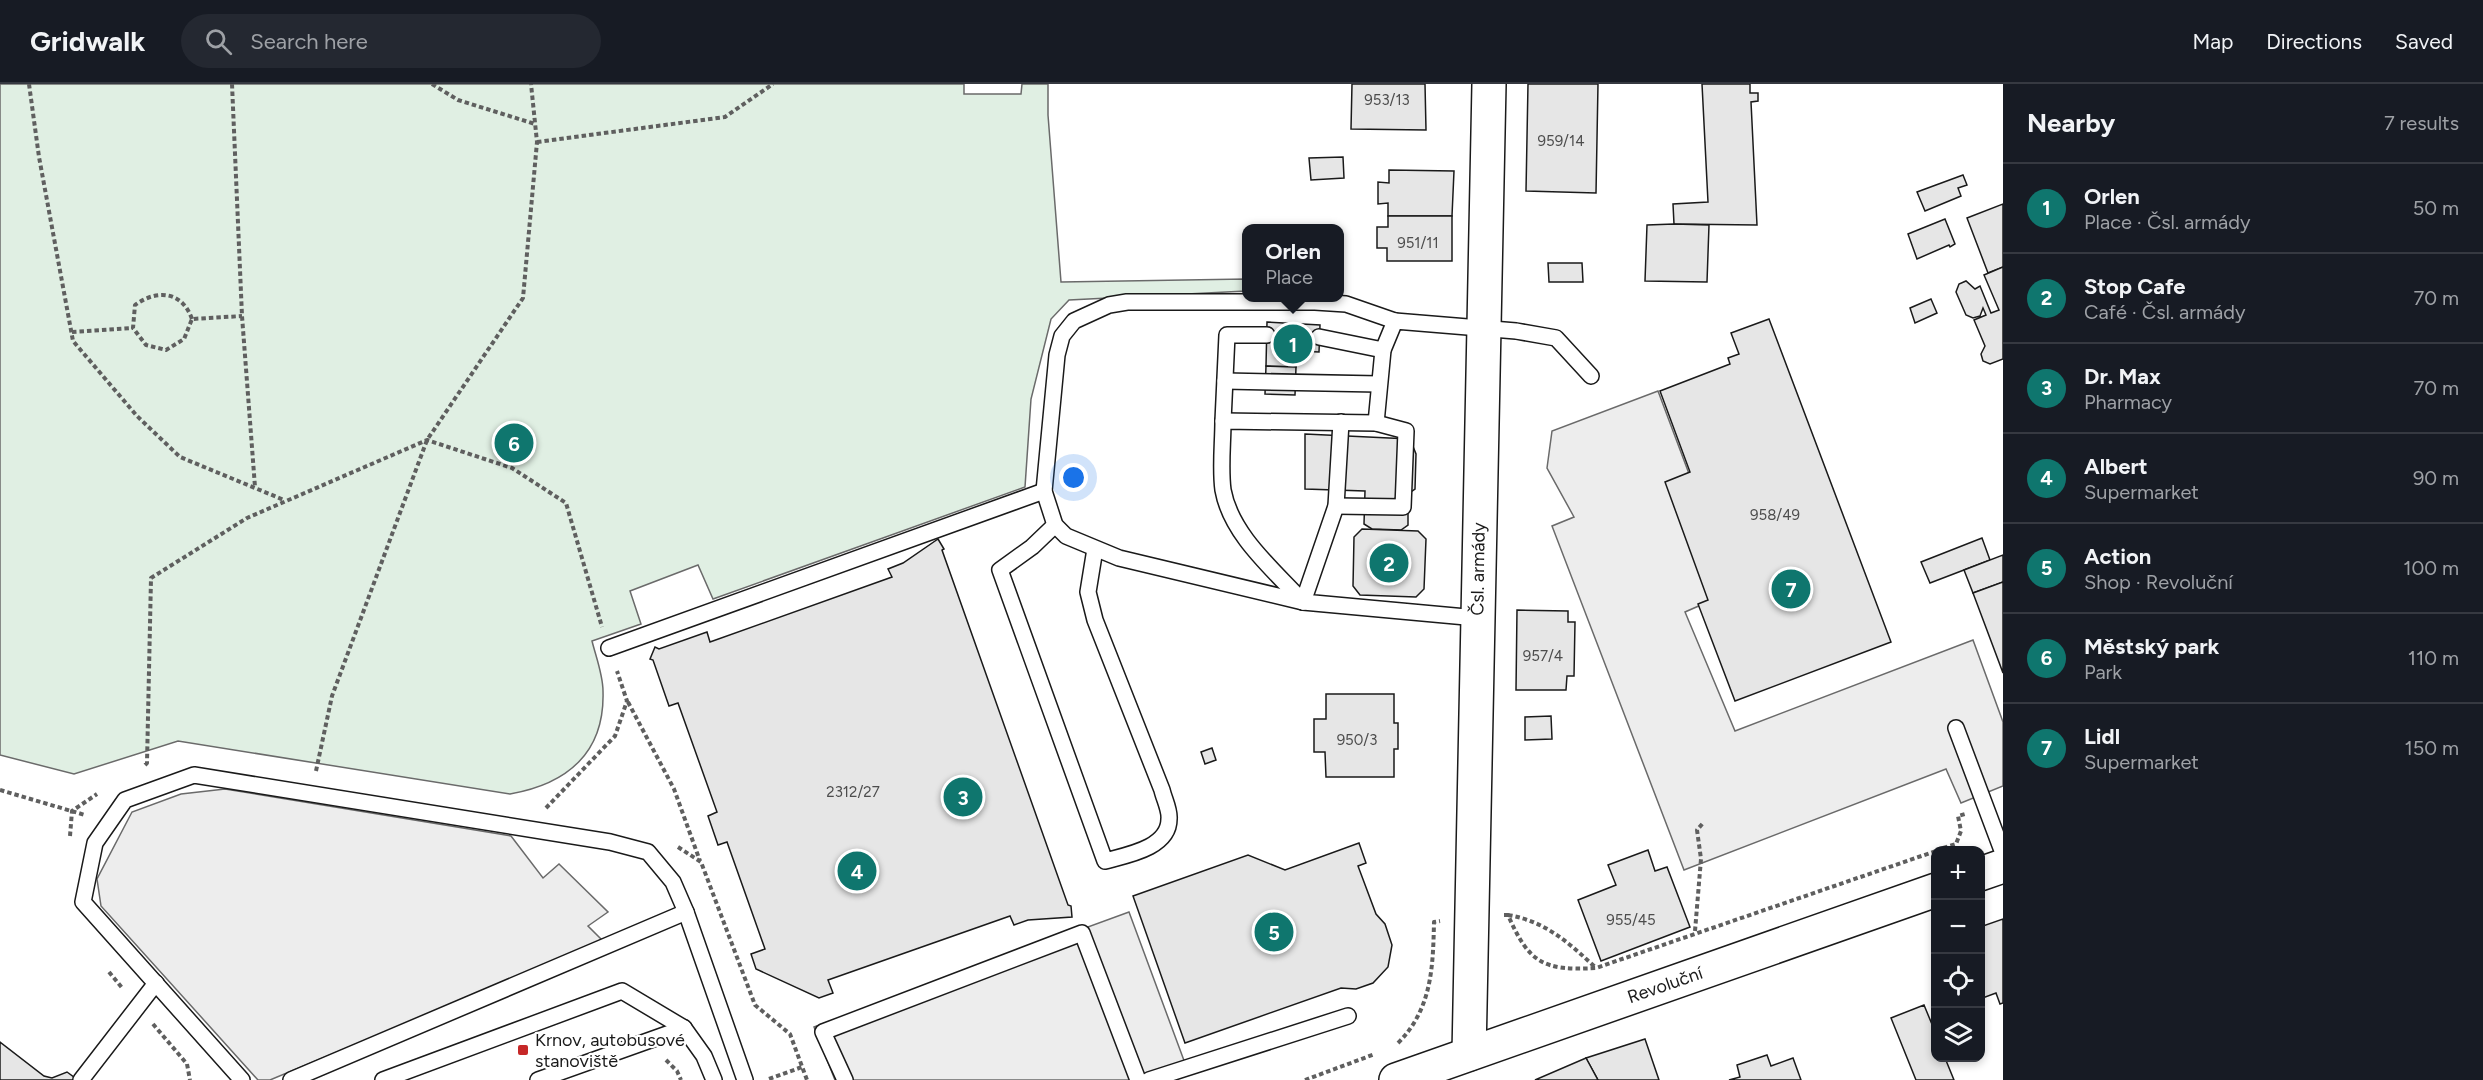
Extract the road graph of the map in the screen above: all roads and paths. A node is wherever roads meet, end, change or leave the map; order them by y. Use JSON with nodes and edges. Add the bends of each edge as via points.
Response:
{"nodes":[{"id":1,"x":29,"y":84,"type":"edge"},
{"id":2,"x":232,"y":84,"type":"edge"},
{"id":3,"x":432,"y":84,"type":"edge"},
{"id":4,"x":531,"y":84,"type":"edge"},
{"id":5,"x":773,"y":84,"type":"edge"},
{"id":6,"x":1490,"y":84,"type":"edge"},
{"id":7,"x":535,"y":124,"type":"junction"},
{"id":8,"x":537,"y":142,"type":"junction"},
{"id":9,"x":242,"y":316,"type":"junction"},
{"id":10,"x":192,"y":319,"type":"junction"},
{"id":11,"x":1395,"y":321,"type":"junction"},
{"id":12,"x":133,"y":328,"type":"junction"},
{"id":13,"x":1483,"y":328,"type":"junction"},
{"id":14,"x":72,"y":332,"type":"junction"},
{"id":15,"x":1267,"y":335,"type":"dead end"},
{"id":16,"x":1320,"y":337,"type":"dead end"},
{"id":17,"x":1383,"y":350,"type":"junction"},
{"id":18,"x":1591,"y":376,"type":"dead end"},
{"id":19,"x":1225,"y":381,"type":"junction"},
{"id":20,"x":1379,"y":384,"type":"junction"},
{"id":21,"x":1223,"y":421,"type":"junction"},
{"id":22,"x":1341,"y":422,"type":"junction"},
{"id":23,"x":1376,"y":423,"type":"junction"},
{"id":24,"x":427,"y":440,"type":"junction"},
{"id":25,"x":255,"y":487,"type":"junction"},
{"id":26,"x":1044,"y":491,"type":"junction"},
{"id":27,"x":285,"y":500,"type":"junction"},
{"id":28,"x":1336,"y":506,"type":"junction"},
{"id":29,"x":1054,"y":525,"type":"junction"},
{"id":30,"x":1095,"y":549,"type":"junction"},
{"id":31,"x":1303,"y":602,"type":"junction"},
{"id":32,"x":1477,"y":618,"type":"junction"},
{"id":33,"x":609,"y":648,"type":"junction"},
{"id":34,"x":627,"y":701,"type":"junction"},
{"id":35,"x":1956,"y":728,"type":"dead end"},
{"id":36,"x":138,"y":769,"type":"dead end"},
{"id":37,"x":327,"y":773,"type":"dead end"},
{"id":38,"x":0,"y":790,"type":"edge"},
{"id":39,"x":100,"y":793,"type":"dead end"},
{"id":40,"x":1986,"y":806,"type":"junction"},
{"id":41,"x":534,"y":807,"type":"dead end"},
{"id":42,"x":72,"y":811,"type":"junction"},
{"id":43,"x":1703,"y":823,"type":"dead end"},
{"id":44,"x":108,"y":824,"type":"junction"},
{"id":45,"x":1950,"y":846,"type":"edge"},
{"id":46,"x":1931,"y":853,"type":"edge"},
{"id":47,"x":2003,"y":853,"type":"edge"},
{"id":48,"x":701,"y":862,"type":"dead end"},
{"id":49,"x":2003,"y":866,"type":"edge"},
{"id":50,"x":1985,"y":872,"type":"edge"},
{"id":51,"x":1931,"y":891,"type":"edge"},
{"id":52,"x":686,"y":912,"type":"junction"},
{"id":53,"x":1508,"y":915,"type":"junction"},
{"id":54,"x":1470,"y":918,"type":"junction"},
{"id":55,"x":1695,"y":931,"type":"junction"},
{"id":56,"x":1596,"y":968,"type":"junction"},
{"id":57,"x":156,"y":984,"type":"junction"},
{"id":58,"x":1348,"y":1016,"type":"dead end"},
{"id":59,"x":684,"y":1028,"type":"junction"},
{"id":60,"x":790,"y":1034,"type":"dead end"},
{"id":61,"x":1469,"y":1054,"type":"junction"},
{"id":62,"x":802,"y":1067,"type":"junction"},
{"id":63,"x":1396,"y":1069,"type":"edge"},
{"id":64,"x":298,"y":1077,"type":"edge"},
{"id":65,"x":81,"y":1080,"type":"edge"},
{"id":66,"x":242,"y":1080,"type":"edge"},
{"id":67,"x":383,"y":1080,"type":"edge"},
{"id":68,"x":538,"y":1080,"type":"edge"},
{"id":69,"x":714,"y":1080,"type":"edge"},
{"id":70,"x":745,"y":1080,"type":"edge"},
{"id":71,"x":767,"y":1080,"type":"edge"},
{"id":72,"x":807,"y":1080,"type":"edge"},
{"id":73,"x":845,"y":1080,"type":"edge"},
{"id":74,"x":1138,"y":1080,"type":"edge"},
{"id":75,"x":1149,"y":1080,"type":"edge"},
{"id":76,"x":1305,"y":1080,"type":"edge"}],
"edges":[{"from":1,"to":14,"type":"path"},
{"from":2,"to":9,"type":"path"},
{"from":3,"to":7,"type":"path","via":[[459,100]]},
{"from":4,"to":7,"type":"path"},
{"from":5,"to":8,"type":"path","via":[[725,117]]},
{"from":6,"to":13,"type":"main road","name":"Čsl. armády"},
{"from":7,"to":8,"type":"path"},
{"from":8,"to":24,"type":"path","via":[[523,298]]},
{"from":9,"to":10,"type":"path"},
{"from":9,"to":25,"type":"path"},
{"from":10,"to":12,"type":"path","via":[[184,339],[166,350],[146,345]]},
{"from":10,"to":12,"type":"path","via":[[187,306],[170,296],[149,295],[135,305]]},
{"from":11,"to":13,"type":"lane"},
{"from":11,"to":17,"type":"lane"},
{"from":11,"to":26,"type":"lane","via":[[1346,304],[1315,302],[1128,302],[1089,312],[1074,321],[1062,336],[1057,355]]},
{"from":12,"to":14,"type":"path"},
{"from":13,"to":18,"type":"lane","via":[[1556,338]]},
{"from":13,"to":32,"type":"main road","name":"Čsl. armády"},
{"from":14,"to":25,"type":"path","via":[[74,341],[137,416],[180,457]]},
{"from":15,"to":19,"type":"lane","via":[[1227,335]]},
{"from":16,"to":17,"type":"lane"},
{"from":17,"to":20,"type":"lane"},
{"from":19,"to":20,"type":"lane"},
{"from":19,"to":21,"type":"lane"},
{"from":20,"to":23,"type":"lane"},
{"from":21,"to":22,"type":"lane"},
{"from":21,"to":31,"type":"lane","via":[[1223,490],[1230,515],[1247,540]]},
{"from":22,"to":23,"type":"lane"},
{"from":22,"to":28,"type":"lane"},
{"from":23,"to":28,"type":"lane","via":[[1406,431],[1403,507]]},
{"from":24,"to":27,"type":"path"},
{"from":24,"to":33,"type":"path","via":[[512,468],[566,502]]},
{"from":24,"to":37,"type":"path","via":[[332,696],[316,771]]},
{"from":25,"to":27,"type":"path"},
{"from":26,"to":29,"type":"lane"},
{"from":26,"to":33,"type":"lane"},
{"from":27,"to":36,"type":"path","via":[[247,518],[151,578],[147,764]]},
{"from":28,"to":31,"type":"lane"},
{"from":29,"to":30,"type":"lane","via":[[1066,536]]},
{"from":29,"to":30,"type":"lane","via":[[1000,570],[1105,861],[1153,845],[1165,833],[1170,819],[1095,620],[1088,592]]},
{"from":30,"to":31,"type":"lane"},
{"from":31,"to":32,"type":"lane"},
{"from":32,"to":54,"type":"main road","name":"Čsl. armády"},
{"from":33,"to":34,"type":"path"},
{"from":34,"to":41,"type":"path","via":[[615,736],[545,809]]},
{"from":34,"to":48,"type":"path","via":[[674,789]]},
{"from":35,"to":40,"type":"lane"},
{"from":38,"to":42,"type":"path"},
{"from":39,"to":42,"type":"path"},
{"from":40,"to":45,"type":"path","via":[[1958,816],[1961,831],[1956,844]]},
{"from":40,"to":47,"type":"lane"},
{"from":42,"to":44,"type":"path"},
{"from":43,"to":55,"type":"path","via":[[1697,830],[1701,859]]},
{"from":44,"to":52,"type":"lane","via":[[124,800],[194,775],[552,832],[648,852],[674,882]]},
{"from":44,"to":57,"type":"lane","via":[[95,843],[83,902]]},
{"from":46,"to":55,"type":"path"},
{"from":49,"to":50,"type":"main road"},
{"from":51,"to":61,"type":"main road","name":"Revoluční"},
{"from":52,"to":64,"type":"lane"},
{"from":52,"to":70,"type":"lane"},
{"from":53,"to":54,"type":"path"},
{"from":53,"to":56,"type":"path","via":[[1551,929]]},
{"from":53,"to":56,"type":"path","via":[[1518,939],[1535,960],[1577,969]]},
{"from":54,"to":61,"type":"main road","name":"Čsl. armády"},
{"from":54,"to":63,"type":"path","via":[[1434,922],[1429,992]]},
{"from":55,"to":56,"type":"path"},
{"from":57,"to":65,"type":"lane"},
{"from":57,"to":66,"type":"lane"},
{"from":58,"to":75,"type":"lane"},
{"from":59,"to":67,"type":"lane","via":[[622,991]]},
{"from":59,"to":68,"type":"lane"},
{"from":59,"to":69,"type":"lane","via":[[704,1056]]},
{"from":60,"to":62,"type":"path"},
{"from":61,"to":63,"type":"main road","name":"Revoluční"},
{"from":62,"to":71,"type":"path"},
{"from":62,"to":72,"type":"path"},
{"from":63,"to":76,"type":"path"},
{"from":73,"to":74,"type":"lane","via":[[823,1032],[1082,933]]}]}
